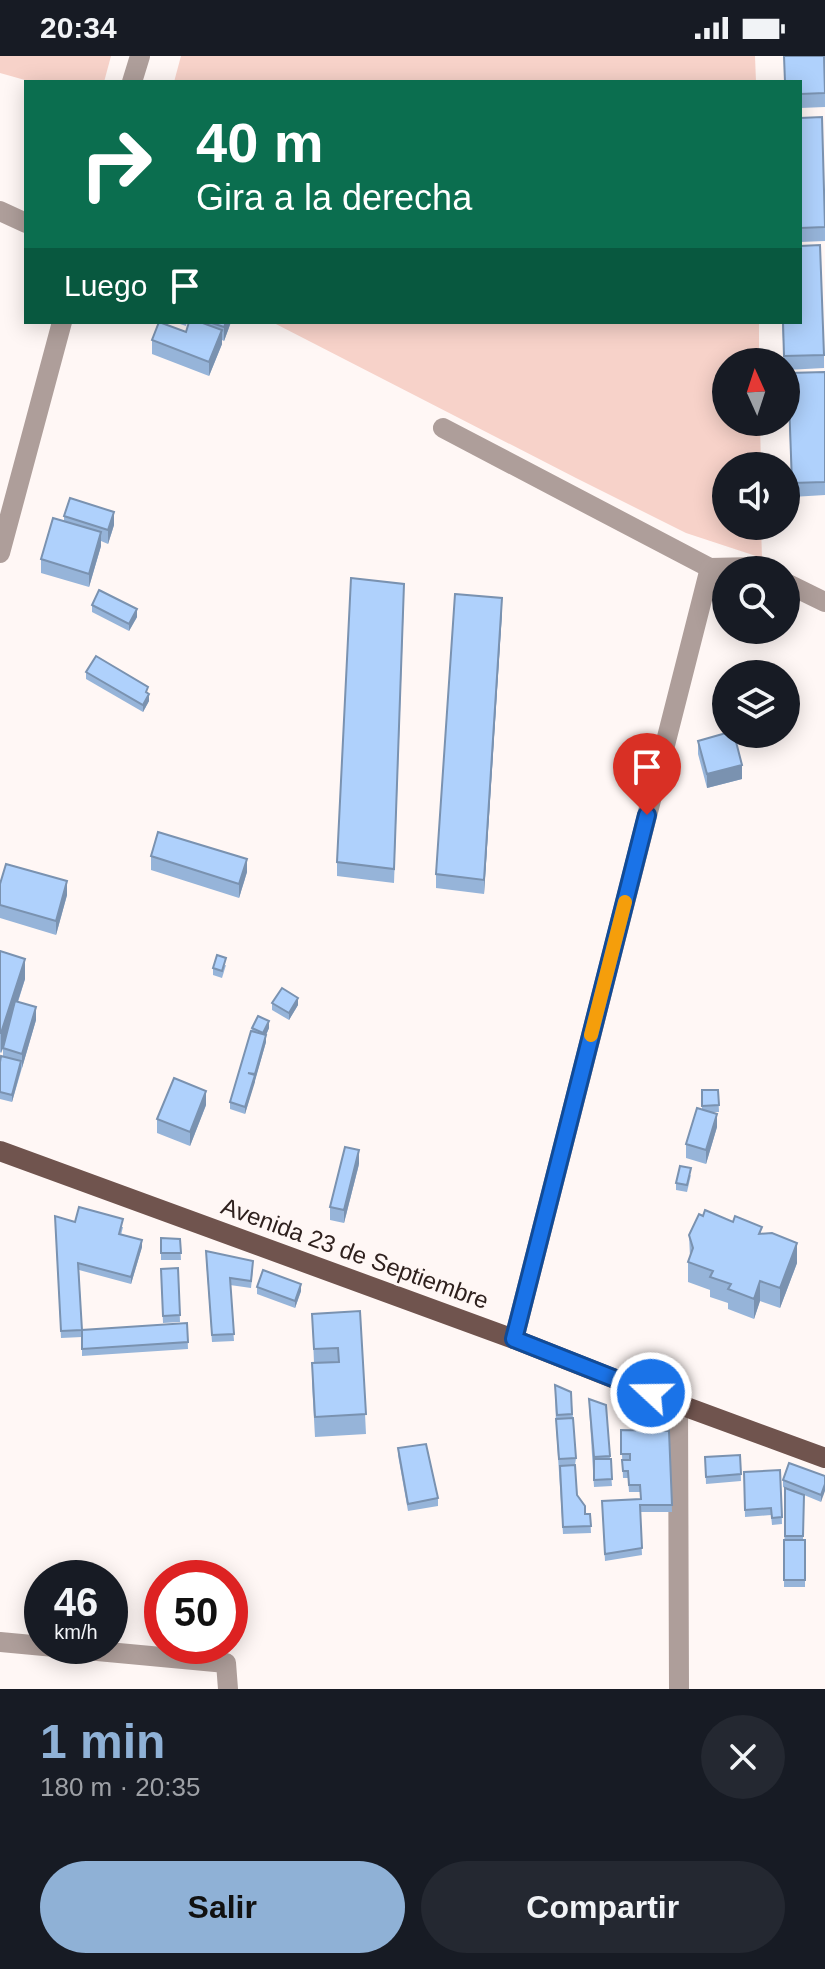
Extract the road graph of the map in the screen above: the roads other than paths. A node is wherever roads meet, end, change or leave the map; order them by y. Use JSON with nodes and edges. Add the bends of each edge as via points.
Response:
{"nodes":[{"id":1,"x":140,"y":56,"type":"edge"},
{"id":2,"x":133,"y":80,"type":"edge"},
{"id":3,"x":0,"y":211,"type":"edge"},
{"id":4,"x":24,"y":222,"type":"edge"},
{"id":5,"x":61,"y":324,"type":"edge"},
{"id":6,"x":443,"y":428,"type":"dead end"},
{"id":7,"x":0,"y":553,"type":"edge"},
{"id":8,"x":710,"y":568,"type":"joint"},
{"id":9,"x":800,"y":590,"type":"edge"},
{"id":10,"x":825,"y":602,"type":"edge"},
{"id":11,"x":0,"y":1151,"type":"edge"},
{"id":12,"x":514,"y":1339,"type":"junction"},
{"id":13,"x":678,"y":1404,"type":"junction"},
{"id":14,"x":825,"y":1458,"type":"edge"},
{"id":15,"x":0,"y":1642,"type":"edge"},
{"id":16,"x":228,"y":1689,"type":"edge"},
{"id":17,"x":679,"y":1689,"type":"edge"}],
"edges":[{"from":1,"to":2,"type":"street"},
{"from":3,"to":4,"type":"street"},
{"from":5,"to":7,"type":"street"},
{"from":6,"to":8,"type":"street"},
{"from":8,"to":12,"type":"street"},
{"from":9,"to":10,"type":"street"},
{"from":11,"to":12,"type":"main road","name":"Avenida 23 de Septiembre"},
{"from":12,"to":13,"type":"main road","name":"Avenida 23 de Septiembre"},
{"from":13,"to":14,"type":"main road","name":"Avenida 23 de Septiembre"},
{"from":13,"to":17,"type":"street"},
{"from":15,"to":16,"type":"street","via":[[226,1663]]}]}
